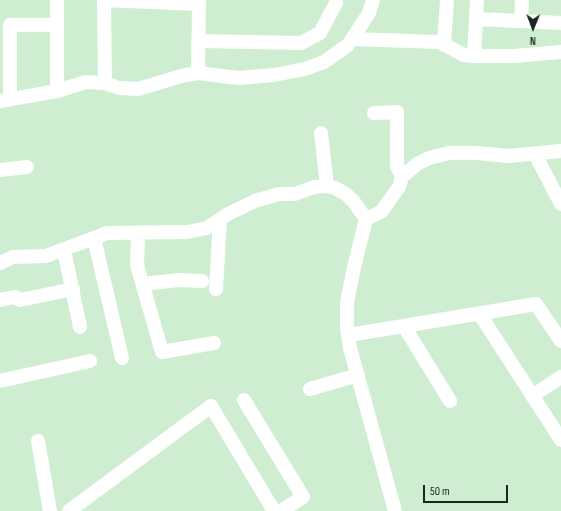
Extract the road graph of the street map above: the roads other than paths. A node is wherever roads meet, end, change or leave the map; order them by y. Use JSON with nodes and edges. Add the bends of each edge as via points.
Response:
{"nodes":[{"id":1,"x":57,"y":0,"type":"edge"},
{"id":2,"x":104,"y":0,"type":"edge"},
{"id":3,"x":336,"y":0,"type":"edge"},
{"id":4,"x":373,"y":0,"type":"edge"},
{"id":5,"x":447,"y":0,"type":"edge"},
{"id":6,"x":477,"y":0,"type":"edge"},
{"id":7,"x":522,"y":0,"type":"edge"},
{"id":8,"x":199,"y":2,"type":"edge"},
{"id":9,"x":476,"y":19,"type":"junction"},
{"id":10,"x":521,"y":21,"type":"junction"},
{"id":11,"x":561,"y":23,"type":"edge"},
{"id":12,"x":57,"y":25,"type":"junction"},
{"id":13,"x":352,"y":38,"type":"junction"},
{"id":14,"x":198,"y":41,"type":"junction"},
{"id":15,"x":444,"y":45,"type":"junction"},
{"id":16,"x":561,"y":52,"type":"edge"},
{"id":17,"x":474,"y":56,"type":"junction"},
{"id":18,"x":198,"y":73,"type":"junction"},
{"id":19,"x":105,"y":83,"type":"junction"},
{"id":20,"x":57,"y":91,"type":"junction"},
{"id":21,"x":5,"y":100,"type":"edge"},
{"id":22,"x":374,"y":113,"type":"dead end"},
{"id":23,"x":321,"y":134,"type":"dead end"},
{"id":24,"x":561,"y":151,"type":"edge"},
{"id":25,"x":535,"y":154,"type":"junction"},
{"id":26,"x":28,"y":167,"type":"dead end"},
{"id":27,"x":0,"y":170,"type":"edge"},
{"id":28,"x":402,"y":177,"type":"junction"},
{"id":29,"x":327,"y":186,"type":"junction"},
{"id":30,"x":561,"y":204,"type":"edge"},
{"id":31,"x":220,"y":219,"type":"junction"},
{"id":32,"x":366,"y":219,"type":"junction"},
{"id":33,"x":138,"y":233,"type":"junction"},
{"id":34,"x":94,"y":238,"type":"junction"},
{"id":35,"x":64,"y":250,"type":"junction"},
{"id":36,"x":0,"y":263,"type":"edge"},
{"id":37,"x":202,"y":281,"type":"dead end"},
{"id":38,"x":143,"y":284,"type":"junction"},
{"id":39,"x":73,"y":289,"type":"junction"},
{"id":40,"x":216,"y":289,"type":"dead end"},
{"id":41,"x":0,"y":300,"type":"edge"},
{"id":42,"x":479,"y":313,"type":"junction"},
{"id":43,"x":404,"y":326,"type":"junction"},
{"id":44,"x":80,"y":327,"type":"dead end"},
{"id":45,"x":349,"y":335,"type":"junction"},
{"id":46,"x":561,"y":341,"type":"edge"},
{"id":47,"x":214,"y":343,"type":"dead end"},
{"id":48,"x":122,"y":358,"type":"dead end"},
{"id":49,"x":90,"y":361,"type":"dead end"},
{"id":50,"x":358,"y":375,"type":"junction"},
{"id":51,"x":561,"y":377,"type":"edge"},
{"id":52,"x":0,"y":381,"type":"edge"},
{"id":53,"x":310,"y":388,"type":"dead end"},
{"id":54,"x":532,"y":396,"type":"junction"},
{"id":55,"x":244,"y":400,"type":"dead end"},
{"id":56,"x":450,"y":401,"type":"dead end"},
{"id":57,"x":561,"y":440,"type":"edge"},
{"id":58,"x":38,"y":441,"type":"dead end"},
{"id":59,"x":50,"y":511,"type":"edge"},
{"id":60,"x":69,"y":511,"type":"edge"},
{"id":61,"x":274,"y":511,"type":"edge"},
{"id":62,"x":281,"y":511,"type":"edge"},
{"id":63,"x":395,"y":511,"type":"edge"}],
"edges":[{"from":1,"to":12,"type":"street"},
{"from":2,"to":8,"type":"street"},
{"from":2,"to":19,"type":"street"},
{"from":3,"to":14,"type":"street","via":[[320,33],[301,43]]},
{"from":4,"to":13,"type":"street","via":[[369,13]]},
{"from":5,"to":15,"type":"street"},
{"from":6,"to":9,"type":"street"},
{"from":7,"to":10,"type":"street"},
{"from":8,"to":14,"type":"street"},
{"from":9,"to":10,"type":"street"},
{"from":9,"to":17,"type":"street"},
{"from":10,"to":11,"type":"street"},
{"from":12,"to":20,"type":"street"},
{"from":12,"to":21,"type":"street","via":[[10,25]]},
{"from":13,"to":15,"type":"street","via":[[439,42]]},
{"from":13,"to":18,"type":"street","via":[[348,45],[324,62],[305,69],[238,78]]},
{"from":14,"to":18,"type":"street"},
{"from":15,"to":17,"type":"street","via":[[464,55]]},
{"from":16,"to":17,"type":"street"},
{"from":18,"to":19,"type":"street","via":[[138,89],[119,88]]},
{"from":19,"to":20,"type":"street","via":[[86,82]]},
{"from":20,"to":21,"type":"street"},
{"from":22,"to":28,"type":"street","via":[[397,112],[397,166]]},
{"from":23,"to":29,"type":"street"},
{"from":24,"to":25,"type":"street"},
{"from":25,"to":28,"type":"street","via":[[509,156],[476,152],[449,153],[428,158]]},
{"from":25,"to":30,"type":"street"},
{"from":26,"to":27,"type":"street"},
{"from":28,"to":32,"type":"street","via":[[399,187],[381,212]]},
{"from":29,"to":31,"type":"street","via":[[314,186],[295,194],[279,194],[255,201]]},
{"from":29,"to":32,"type":"street","via":[[346,194]]},
{"from":31,"to":33,"type":"street","via":[[207,228],[187,232]]},
{"from":31,"to":40,"type":"street"},
{"from":32,"to":45,"type":"street","via":[[346,303]]},
{"from":33,"to":34,"type":"street","via":[[106,233]]},
{"from":33,"to":38,"type":"street","via":[[137,265]]},
{"from":34,"to":35,"type":"street"},
{"from":34,"to":48,"type":"street"},
{"from":35,"to":36,"type":"street","via":[[46,256],[13,257]]},
{"from":35,"to":39,"type":"street"},
{"from":37,"to":38,"type":"street","via":[[179,280]]},
{"from":38,"to":47,"type":"street","via":[[162,352]]},
{"from":39,"to":41,"type":"street","via":[[20,300],[15,297]]},
{"from":39,"to":44,"type":"street"},
{"from":42,"to":43,"type":"street"},
{"from":42,"to":46,"type":"street","via":[[536,304]]},
{"from":42,"to":54,"type":"street"},
{"from":43,"to":45,"type":"street"},
{"from":43,"to":56,"type":"street"},
{"from":45,"to":50,"type":"street"},
{"from":49,"to":52,"type":"street"},
{"from":50,"to":53,"type":"street"},
{"from":50,"to":63,"type":"street"},
{"from":51,"to":54,"type":"street"},
{"from":54,"to":57,"type":"street"},
{"from":55,"to":62,"type":"street","via":[[303,497]]},
{"from":58,"to":59,"type":"street"},
{"from":60,"to":61,"type":"street","via":[[211,406]]}]}
